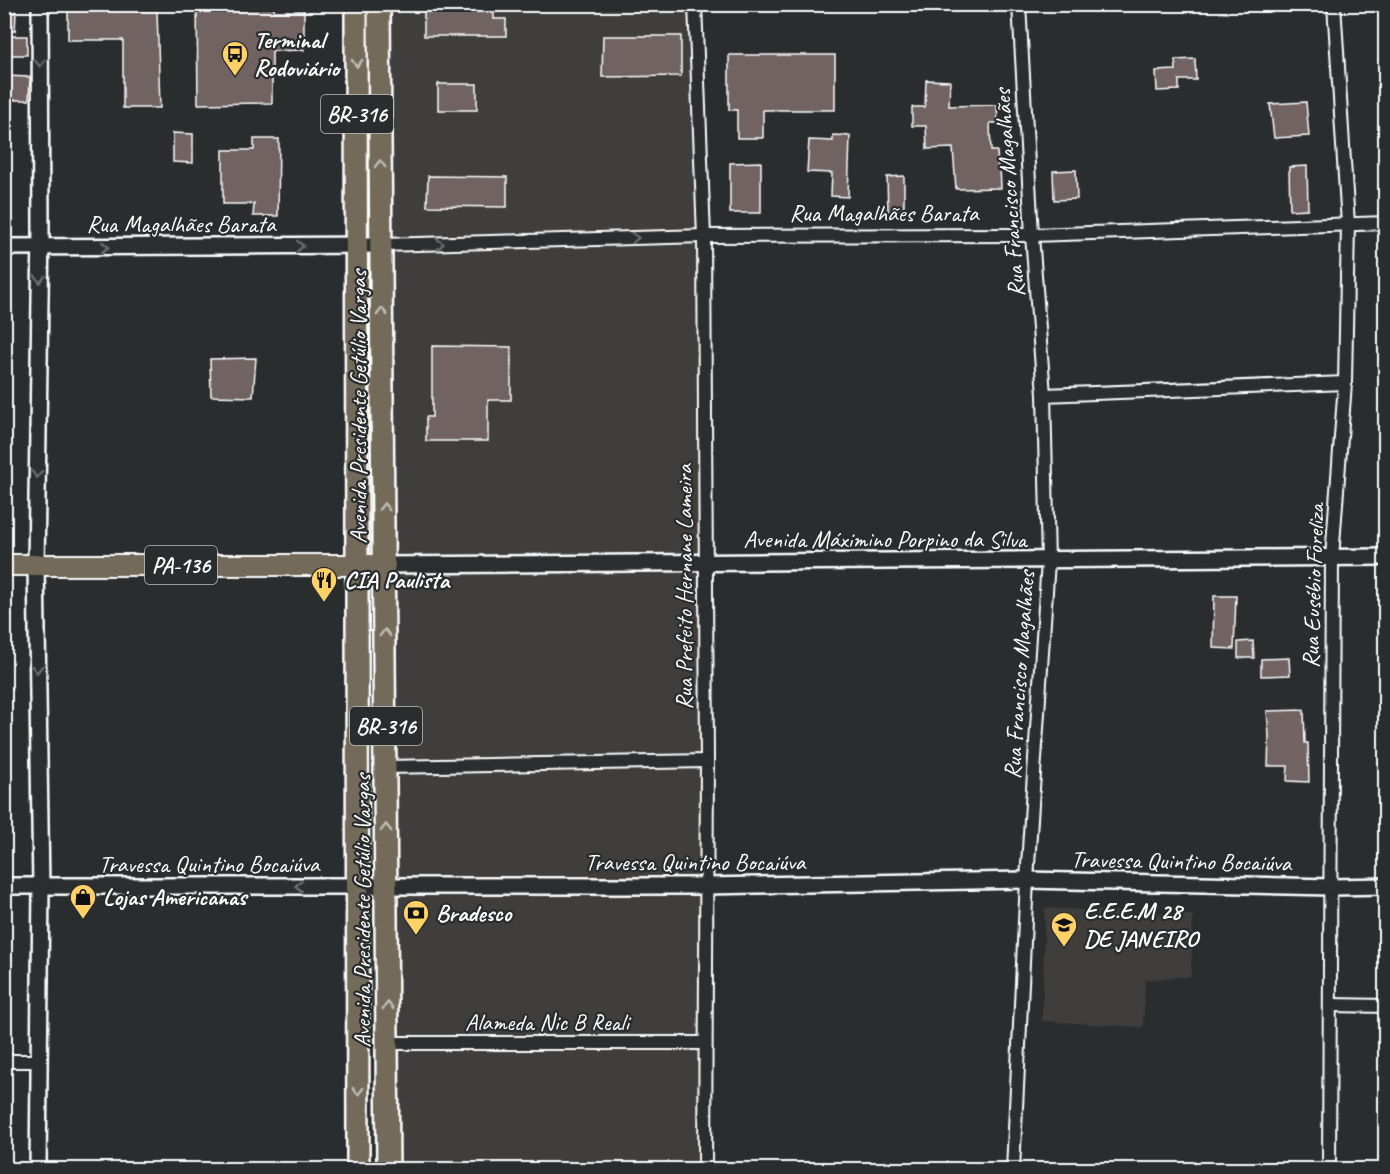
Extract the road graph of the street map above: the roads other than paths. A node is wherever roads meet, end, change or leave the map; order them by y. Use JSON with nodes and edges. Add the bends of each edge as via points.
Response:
{"nodes":[{"id":1,"x":40,"y":4,"type":"edge"},
{"id":2,"x":356,"y":4,"type":"edge"},
{"id":3,"x":379,"y":4,"type":"edge"},
{"id":4,"x":695,"y":4,"type":"edge"},
{"id":5,"x":1019,"y":4,"type":"edge"},
{"id":6,"x":1334,"y":4,"type":"edge"},
{"id":7,"x":1386,"y":223,"type":"edge"},
{"id":8,"x":1348,"y":224,"type":"junction"},
{"id":9,"x":1032,"y":235,"type":"junction"},
{"id":10,"x":704,"y":236,"type":"junction"},
{"id":11,"x":357,"y":245,"type":"junction"},
{"id":12,"x":382,"y":245,"type":"junction"},
{"id":13,"x":4,"y":247,"type":"edge"},
{"id":14,"x":40,"y":247,"type":"junction"},
{"id":15,"x":1346,"y":384,"type":"junction"},
{"id":16,"x":1044,"y":395,"type":"junction"},
{"id":17,"x":1386,"y":557,"type":"edge"},
{"id":18,"x":1332,"y":558,"type":"junction"},
{"id":19,"x":1048,"y":561,"type":"junction"},
{"id":20,"x":705,"y":562,"type":"junction"},
{"id":21,"x":4,"y":565,"type":"edge"},
{"id":22,"x":36,"y":565,"type":"junction"},
{"id":23,"x":385,"y":565,"type":"junction"},
{"id":24,"x":357,"y":566,"type":"junction"},
{"id":25,"x":706,"y":761,"type":"junction"},
{"id":26,"x":386,"y":767,"type":"junction"},
{"id":27,"x":1027,"y":880,"type":"junction"},
{"id":28,"x":4,"y":886,"type":"edge"},
{"id":29,"x":358,"y":886,"type":"junction"},
{"id":30,"x":387,"y":886,"type":"junction"},
{"id":31,"x":706,"y":886,"type":"junction"},
{"id":32,"x":1386,"y":886,"type":"edge"},
{"id":33,"x":41,"y":887,"type":"junction"},
{"id":34,"x":1331,"y":887,"type":"junction"},
{"id":35,"x":1331,"y":1005,"type":"junction"},
{"id":36,"x":1386,"y":1006,"type":"edge"},
{"id":37,"x":388,"y":1042,"type":"junction"},
{"id":38,"x":705,"y":1042,"type":"junction"},
{"id":39,"x":4,"y":1061,"type":"edge"},
{"id":40,"x":38,"y":1061,"type":"junction"},
{"id":41,"x":38,"y":1170,"type":"edge"},
{"id":42,"x":358,"y":1170,"type":"edge"},
{"id":43,"x":388,"y":1170,"type":"edge"},
{"id":44,"x":705,"y":1170,"type":"edge"},
{"id":45,"x":1013,"y":1170,"type":"edge"},
{"id":46,"x":1329,"y":1170,"type":"edge"}],
"edges":[{"from":1,"to":14,"type":"street","one_way":true},
{"from":2,"to":11,"type":"highway","name":"Avenida Presidente Getúlio Vargas","number":"BR-316","one_way":true},
{"from":12,"to":3,"type":"highway","name":"Avenida Presidente Getúlio Vargas","number":"BR-316","one_way":true},
{"from":4,"to":10,"type":"street","name":"Rua Prefeito Hernane Lameira"},
{"from":5,"to":9,"type":"street","name":"Rua Francisco Magalhães"},
{"from":6,"to":8,"type":"street","name":"Rua Eusébio Foreliza"},
{"from":7,"to":8,"type":"street","name":"Rua Magalhães Barata"},
{"from":8,"to":9,"type":"street","name":"Rua Magalhães Barata"},
{"from":8,"to":15,"type":"street","name":"Rua Eusébio Foreliza"},
{"from":9,"to":10,"type":"street","name":"Rua Magalhães Barata"},
{"from":9,"to":16,"type":"street","name":"Rua Francisco Magalhães"},
{"from":12,"to":10,"type":"street","name":"Rua Magalhães Barata","one_way":true},
{"from":10,"to":20,"type":"street","name":"Rua Prefeito Hernane Lameira"},
{"from":11,"to":12,"type":"street","name":"Rua Magalhães Barata"},
{"from":14,"to":11,"type":"street","name":"Rua Magalhães Barata","one_way":true},
{"from":11,"to":24,"type":"highway","name":"Avenida Presidente Getúlio Vargas","number":"BR-316"},
{"from":23,"to":12,"type":"highway","name":"Avenida Presidente Getúlio Vargas","number":"BR-316","one_way":true},
{"from":13,"to":14,"type":"street","name":"Rua Magalhães Barata"},
{"from":14,"to":22,"type":"street","one_way":true},
{"from":15,"to":16,"type":"street"},
{"from":15,"to":18,"type":"street","name":"Rua Eusébio Foreliza"},
{"from":16,"to":19,"type":"street","name":"Rua Francisco Magalhães"},
{"from":17,"to":18,"type":"street","name":"Avenida Máximino Porpino da Silva"},
{"from":18,"to":19,"type":"street","name":"Avenida Máximino Porpino da Silva"},
{"from":18,"to":34,"type":"street","name":"Rua Eusébio Foreliza"},
{"from":19,"to":20,"type":"street","name":"Avenida Máximino Porpino da Silva"},
{"from":19,"to":27,"type":"street","name":"Rua Francisco Magalhães"},
{"from":20,"to":23,"type":"street","name":"Avenida Máximino Porpino da Silva"},
{"from":20,"to":25,"type":"street","name":"Rua Prefeito Hernane Lameira"},
{"from":21,"to":22,"type":"main road","number":"PA-136"},
{"from":22,"to":24,"type":"main road","number":"PA-136"},
{"from":22,"to":33,"type":"street","one_way":true},
{"from":23,"to":24,"type":"main road","number":"PA-136"},
{"from":26,"to":23,"type":"highway","name":"Avenida Presidente Getúlio Vargas","number":"BR-316","one_way":true},
{"from":24,"to":29,"type":"highway","name":"Avenida Presidente Getúlio Vargas","number":"BR-316"},
{"from":25,"to":26,"type":"street"},
{"from":25,"to":31,"type":"street","name":"Rua Prefeito Hernane Lameira"},
{"from":30,"to":26,"type":"highway","name":"Avenida Presidente Getúlio Vargas","number":"BR-316","one_way":true},
{"from":27,"to":31,"type":"street","name":"Travessa Quintino Bocaiúva"},
{"from":27,"to":34,"type":"street","name":"Travessa Quintino Bocaiúva"},
{"from":27,"to":45,"type":"street","name":"Rua Francisco Magalhães"},
{"from":28,"to":33,"type":"street","name":"Travessa Quintino Bocaiúva"},
{"from":29,"to":30,"type":"street","name":"Travessa Quintino Bocaiúva"},
{"from":29,"to":33,"type":"street","name":"Travessa Quintino Bocaiúva","one_way":true},
{"from":29,"to":42,"type":"highway","name":"Avenida Presidente Getúlio Vargas","number":"BR-316","one_way":true},
{"from":30,"to":31,"type":"street","name":"Travessa Quintino Bocaiúva"},
{"from":37,"to":30,"type":"highway","name":"Avenida Presidente Getúlio Vargas","number":"BR-316","one_way":true},
{"from":31,"to":38,"type":"street","name":"Rua Prefeito Hernane Lameira"},
{"from":32,"to":34,"type":"street","name":"Travessa Quintino Bocaiúva"},
{"from":33,"to":40,"type":"street"},
{"from":34,"to":35,"type":"street","name":"Rua Eusébio Foreliza"},
{"from":35,"to":36,"type":"street"},
{"from":35,"to":46,"type":"street","name":"Rua Eusébio Foreliza"},
{"from":37,"to":38,"type":"street","name":"Alameda Nic B Reali"},
{"from":37,"to":43,"type":"highway","name":"Avenida Presidente Getúlio Vargas","number":"BR-316"},
{"from":38,"to":44,"type":"street","name":"Rua Prefeito Hernane Lameira"},
{"from":39,"to":40,"type":"street"},
{"from":40,"to":41,"type":"street"}]}
